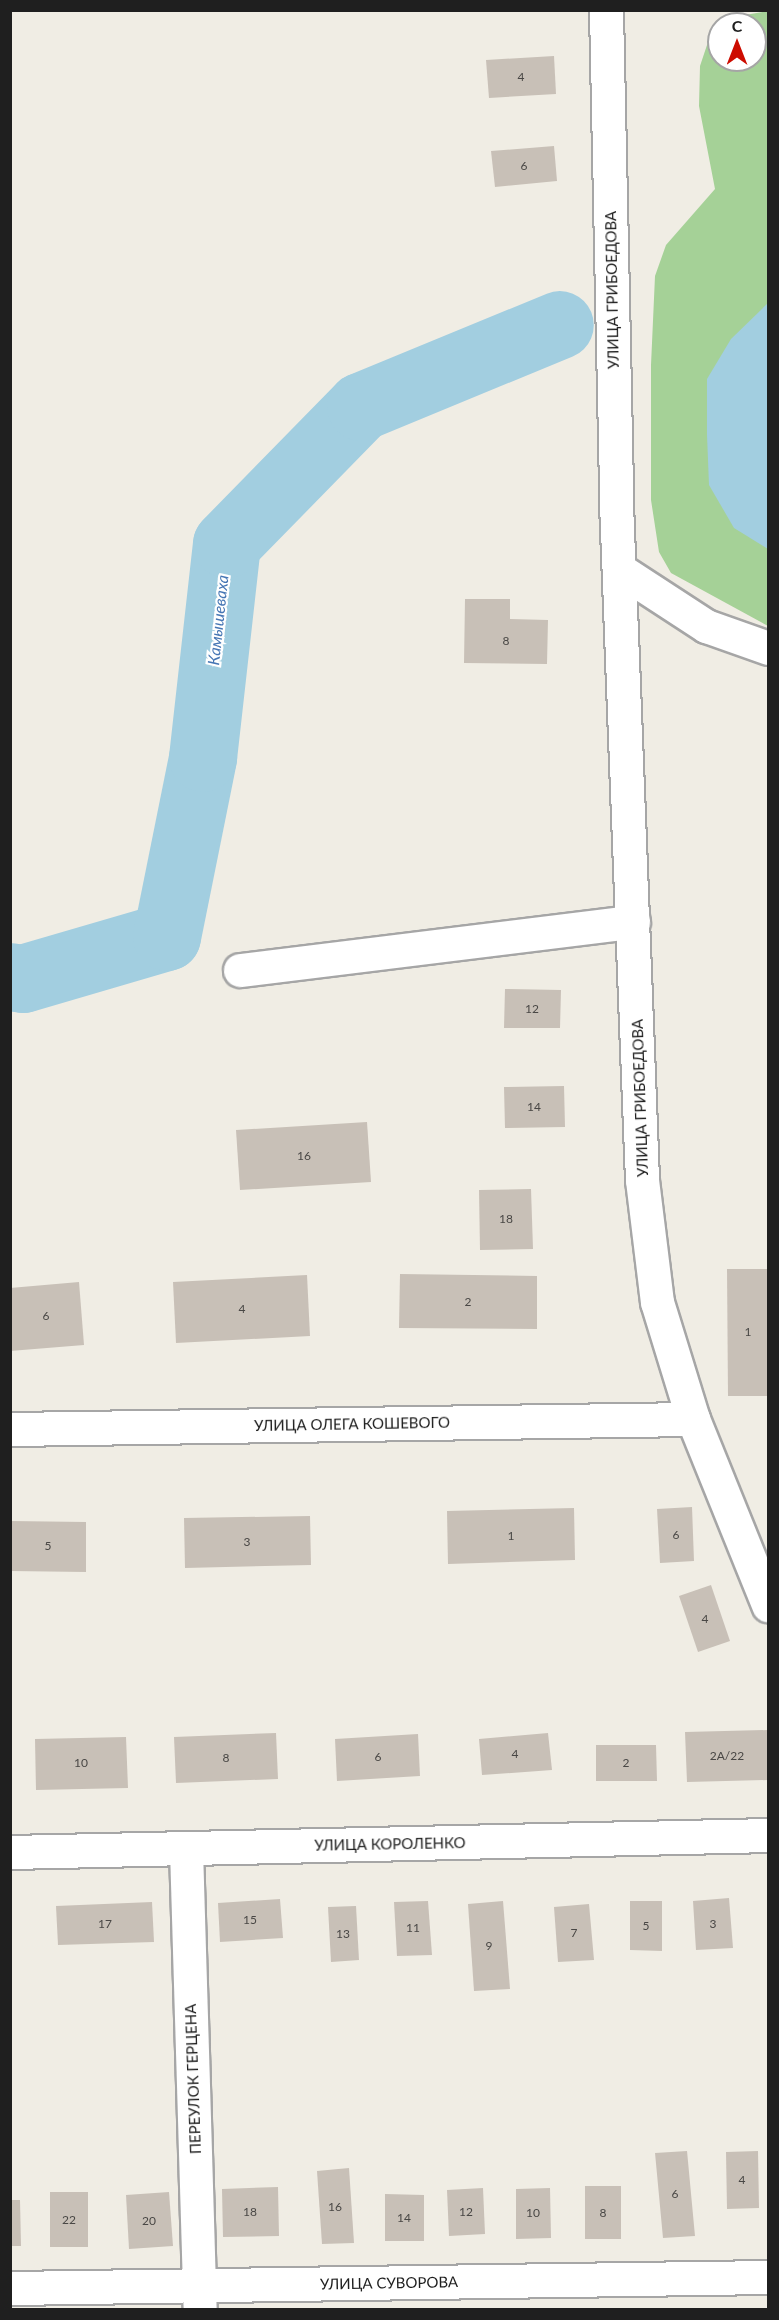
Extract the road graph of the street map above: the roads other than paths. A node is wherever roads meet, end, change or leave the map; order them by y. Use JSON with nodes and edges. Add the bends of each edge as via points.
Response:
{"nodes":[{"id":1,"x":606,"y":10,"type":"edge"},
{"id":2,"x":620,"y":570,"type":"junction"},
{"id":3,"x":768,"y":648,"type":"edge"},
{"id":4,"x":633,"y":922,"type":"junction"},
{"id":5,"x":240,"y":969,"type":"dead end"},
{"id":6,"x":693,"y":1419,"type":"junction"},
{"id":7,"x":10,"y":1429,"type":"edge"},
{"id":8,"x":768,"y":1605,"type":"edge"},
{"id":9,"x":768,"y":1834,"type":"edge"},
{"id":10,"x":186,"y":1849,"type":"junction"},
{"id":11,"x":10,"y":1852,"type":"edge"},
{"id":12,"x":768,"y":2277,"type":"edge"},
{"id":13,"x":10,"y":2289,"type":"edge"},
{"id":14,"x":200,"y":2297,"type":"edge"}],
"edges":[{"from":1,"to":2,"type":"street","name":"УЛИЦА ГРИБОЕДОВА"},
{"from":2,"to":3,"type":"street","via":[[706,626]]},
{"from":2,"to":4,"type":"street","name":"УЛИЦА ГРИБОЕДОВА"},
{"from":4,"to":5,"type":"street"},
{"from":4,"to":6,"type":"street","name":"УЛИЦА ГРИБОЕДОВА","via":[[642,1180],[657,1302]]},
{"from":6,"to":7,"type":"street","name":"УЛИЦА ОЛЕГА КОШЕВОГО"},
{"from":6,"to":8,"type":"street","name":"УЛИЦА ГРИБОЕДОВА"},
{"from":9,"to":10,"type":"street","name":"УЛИЦА КОРОЛЕНКО"},
{"from":10,"to":11,"type":"street","name":"УЛИЦА КОРОЛЕНКО"},
{"from":10,"to":14,"type":"street","name":"ПЕРЕУЛОК ГЕРЦЕНА"},
{"from":12,"to":14,"type":"street","name":"УЛИЦА СУВОРОВА"},
{"from":13,"to":14,"type":"street","name":"УЛИЦА СУВОРОВА"}]}
